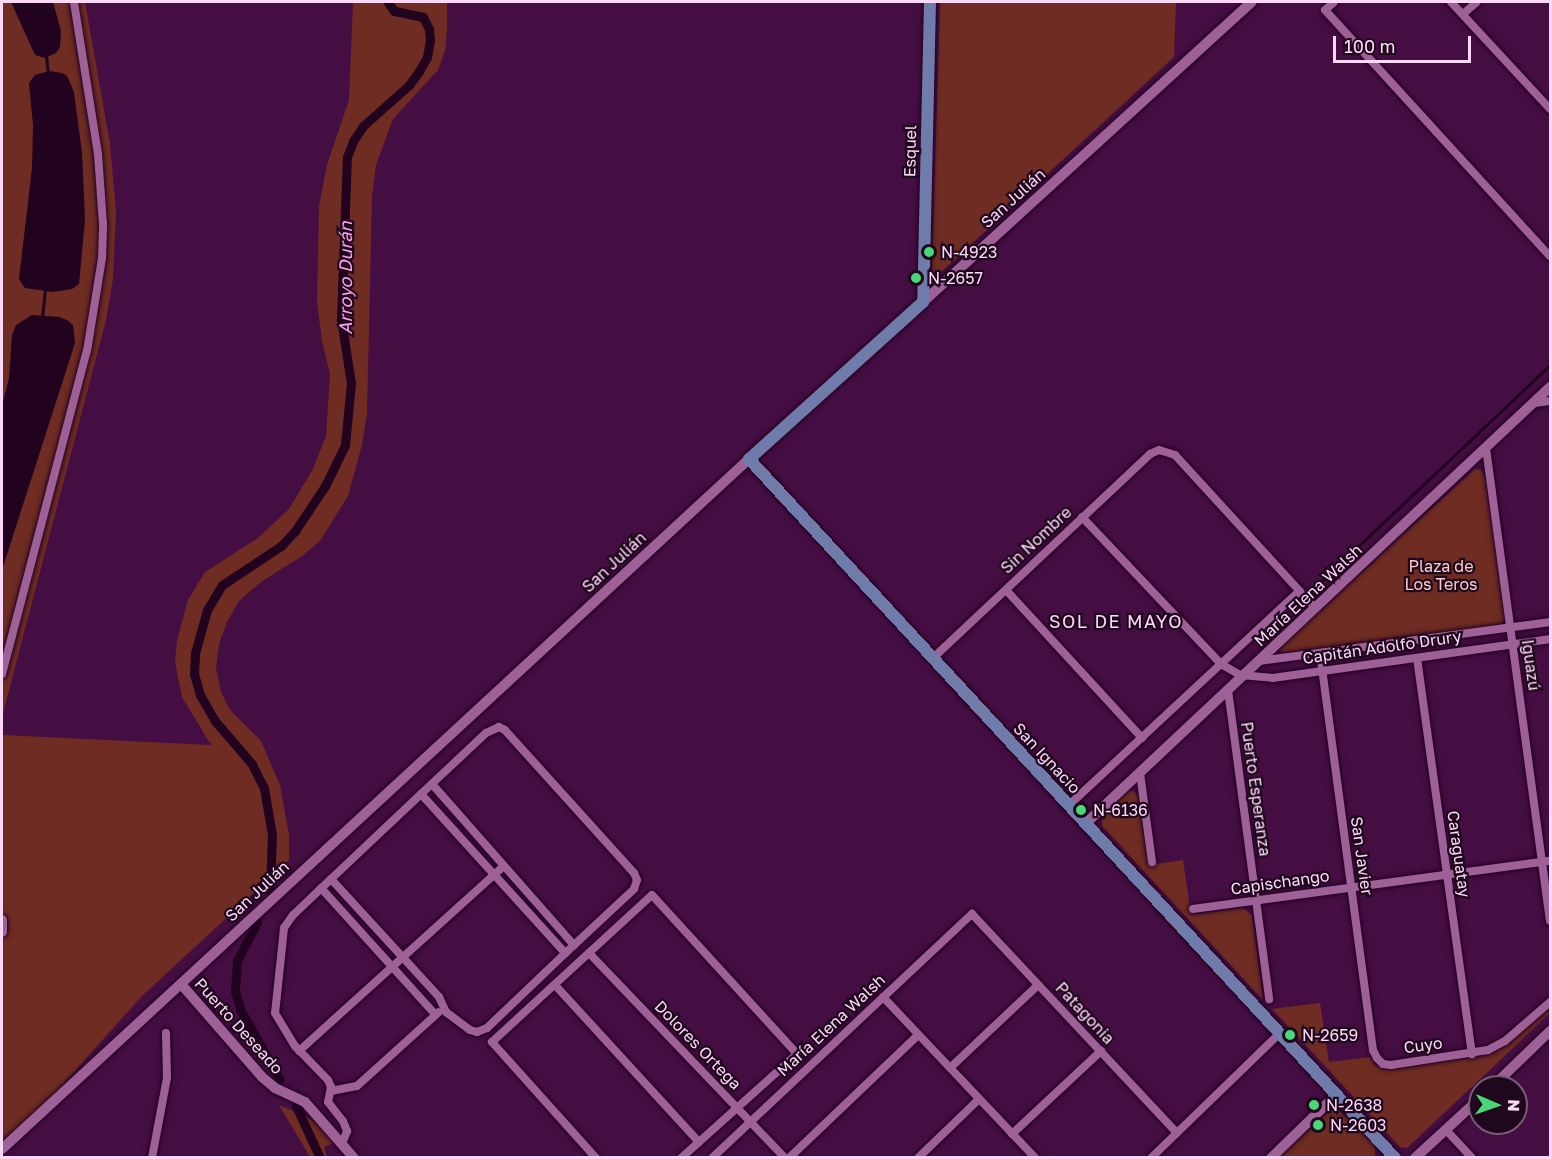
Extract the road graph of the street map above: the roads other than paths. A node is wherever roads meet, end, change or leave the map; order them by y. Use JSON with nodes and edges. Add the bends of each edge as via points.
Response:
{"nodes":[{"id":1,"x":74,"y":2,"type":"edge"},
{"id":2,"x":930,"y":2,"type":"edge"},
{"id":3,"x":1252,"y":2,"type":"edge"},
{"id":4,"x":1334,"y":2,"type":"edge"},
{"id":5,"x":1451,"y":2,"type":"edge"},
{"id":6,"x":1477,"y":2,"type":"edge"},
{"id":7,"x":1463,"y":14,"type":"junction"},
{"id":8,"x":1551,"y":109,"type":"edge"},
{"id":9,"x":1551,"y":256,"type":"edge"},
{"id":10,"x":923,"y":302,"type":"junction"},
{"id":11,"x":1551,"y":387,"type":"edge"},
{"id":12,"x":1551,"y":401,"type":"edge"},
{"id":13,"x":1534,"y":403,"type":"junction"},
{"id":14,"x":1486,"y":448,"type":"junction"},
{"id":15,"x":749,"y":459,"type":"junction"},
{"id":16,"x":1082,"y":518,"type":"junction"},
{"id":17,"x":1006,"y":590,"type":"junction"},
{"id":18,"x":1299,"y":591,"type":"junction"},
{"id":19,"x":1315,"y":608,"type":"junction"},
{"id":20,"x":1551,"y":622,"type":"edge"},
{"id":21,"x":1511,"y":627,"type":"junction"},
{"id":22,"x":1551,"y":639,"type":"edge"},
{"id":23,"x":1513,"y":644,"type":"junction"},
{"id":24,"x":1320,"y":653,"type":"junction"},
{"id":25,"x":933,"y":658,"type":"junction"},
{"id":26,"x":1417,"y":658,"type":"junction"},
{"id":27,"x":1259,"y":661,"type":"junction"},
{"id":28,"x":1221,"y":664,"type":"junction"},
{"id":29,"x":1322,"y":671,"type":"junction"},
{"id":30,"x":2,"y":674,"type":"edge"},
{"id":31,"x":1243,"y":675,"type":"junction"},
{"id":32,"x":1228,"y":690,"type":"junction"},
{"id":33,"x":1142,"y":738,"type":"junction"},
{"id":34,"x":1140,"y":772,"type":"junction"},
{"id":35,"x":432,"y":784,"type":"junction"},
{"id":36,"x":421,"y":794,"type":"junction"},
{"id":37,"x":1068,"y":806,"type":"junction"},
{"id":38,"x":1085,"y":824,"type":"junction"},
{"id":39,"x":1152,"y":862,"type":"dead end"},
{"id":40,"x":1547,"y":862,"type":"edge"},
{"id":41,"x":504,"y":866,"type":"junction"},
{"id":42,"x":494,"y":874,"type":"junction"},
{"id":43,"x":1447,"y":875,"type":"junction"},
{"id":44,"x":331,"y":879,"type":"junction"},
{"id":45,"x":321,"y":888,"type":"junction"},
{"id":46,"x":1351,"y":888,"type":"junction"},
{"id":47,"x":1256,"y":901,"type":"junction"},
{"id":48,"x":1193,"y":909,"type":"dead end"},
{"id":49,"x":972,"y":914,"type":"joint"},
{"id":50,"x":2,"y":920,"type":"edge"},
{"id":51,"x":1551,"y":921,"type":"edge"},
{"id":52,"x":2,"y":932,"type":"edge"},
{"id":53,"x":574,"y":945,"type":"junction"},
{"id":54,"x":565,"y":953,"type":"junction"},
{"id":55,"x":589,"y":953,"type":"junction"},
{"id":56,"x":402,"y":957,"type":"junction"},
{"id":57,"x":393,"y":966,"type":"junction"},
{"id":58,"x":181,"y":984,"type":"junction"},
{"id":59,"x":555,"y":985,"type":"junction"},
{"id":60,"x":1038,"y":985,"type":"junction"},
{"id":61,"x":883,"y":997,"type":"junction"},
{"id":62,"x":1269,"y":999,"type":"dead end"},
{"id":63,"x":1551,"y":1002,"type":"edge"},
{"id":64,"x":446,"y":1012,"type":"junction"},
{"id":65,"x":435,"y":1014,"type":"junction"},
{"id":66,"x":166,"y":1033,"type":"dead end"},
{"id":67,"x":1279,"y":1034,"type":"junction"},
{"id":68,"x":918,"y":1035,"type":"junction"},
{"id":69,"x":1548,"y":1038,"type":"edge"},
{"id":70,"x":299,"y":1051,"type":"junction"},
{"id":71,"x":1101,"y":1051,"type":"junction"},
{"id":72,"x":1472,"y":1054,"type":"junction"},
{"id":73,"x":1380,"y":1062,"type":"joint"},
{"id":74,"x":950,"y":1068,"type":"junction"},
{"id":75,"x":1506,"y":1075,"type":"edge"},
{"id":76,"x":331,"y":1091,"type":"junction"},
{"id":77,"x":1336,"y":1095,"type":"junction"},
{"id":78,"x":980,"y":1099,"type":"junction"},
{"id":79,"x":737,"y":1108,"type":"junction"},
{"id":80,"x":1468,"y":1109,"type":"edge"},
{"id":81,"x":750,"y":1122,"type":"junction"},
{"id":82,"x":1446,"y":1130,"type":"junction"},
{"id":83,"x":1177,"y":1133,"type":"junction"},
{"id":84,"x":1012,"y":1134,"type":"junction"},
{"id":85,"x":699,"y":1142,"type":"junction"},
{"id":86,"x":342,"y":1144,"type":"junction"},
{"id":87,"x":2,"y":1149,"type":"edge"},
{"id":88,"x":1388,"y":1155,"type":"edge"},
{"id":89,"x":687,"y":1156,"type":"edge"},
{"id":90,"x":152,"y":1158,"type":"edge"},
{"id":91,"x":354,"y":1158,"type":"edge"},
{"id":92,"x":596,"y":1158,"type":"edge"},
{"id":93,"x":712,"y":1158,"type":"edge"},
{"id":94,"x":787,"y":1158,"type":"edge"},
{"id":95,"x":918,"y":1158,"type":"edge"},
{"id":96,"x":1035,"y":1158,"type":"edge"},
{"id":97,"x":1151,"y":1158,"type":"edge"},
{"id":98,"x":1271,"y":1158,"type":"edge"},
{"id":99,"x":1416,"y":1158,"type":"edge"},
{"id":100,"x":1472,"y":1158,"type":"edge"}],
"edges":[{"from":1,"to":30,"type":"street","via":[[99,154],[102,258],[87,351]]},
{"from":2,"to":10,"type":"main road","name":"Esquel"},
{"from":3,"to":10,"type":"street","name":"San Julián"},
{"from":4,"to":9,"type":"street","via":[[1325,10]]},
{"from":5,"to":7,"type":"street"},
{"from":6,"to":7,"type":"street"},
{"from":7,"to":8,"type":"street"},
{"from":10,"to":15,"type":"main road","name":"San Julián"},
{"from":11,"to":13,"type":"street","name":"María Elena Walsh"},
{"from":12,"to":13,"type":"street"},
{"from":13,"to":14,"type":"street","name":"María Elena Walsh"},
{"from":14,"to":19,"type":"street","name":"María Elena Walsh"},
{"from":14,"to":21,"type":"street","name":"Iguazú"},
{"from":15,"to":25,"type":"main road","name":"San Ignacio"},
{"from":15,"to":58,"type":"street","name":"San Julián"},
{"from":16,"to":17,"type":"street","name":"Sin Nombre"},
{"from":16,"to":18,"type":"street","name":"Sin Nombre","via":[[1150,454],[1163,449],[1174,455]]},
{"from":16,"to":28,"type":"street"},
{"from":17,"to":25,"type":"street","name":"Sin Nombre"},
{"from":17,"to":33,"type":"street"},
{"from":18,"to":19,"type":"street"},
{"from":18,"to":28,"type":"street","name":"María Elena Walsh"},
{"from":19,"to":27,"type":"street","name":"María Elena Walsh"},
{"from":20,"to":21,"type":"street","name":"Capitán Adolfo Drury"},
{"from":21,"to":23,"type":"street","name":"Iguazú"},
{"from":21,"to":24,"type":"street","name":"Capitán Adolfo Drury"},
{"from":22,"to":23,"type":"street","name":"Capitán Adolfo Drury"},
{"from":23,"to":26,"type":"street","name":"Capitán Adolfo Drury"},
{"from":23,"to":40,"type":"street","name":"Iguazú"},
{"from":24,"to":27,"type":"street","name":"Capitán Adolfo Drury"},
{"from":24,"to":29,"type":"street","name":"San Javier"},
{"from":25,"to":37,"type":"main road","name":"San Ignacio"},
{"from":26,"to":29,"type":"street","name":"Capitán Adolfo Drury"},
{"from":26,"to":43,"type":"street","name":"Caraguatay"},
{"from":27,"to":31,"type":"street","name":"María Elena Walsh"},
{"from":28,"to":31,"type":"street","name":"Capitán Adolfo Drury"},
{"from":28,"to":33,"type":"street","name":"María Elena Walsh"},
{"from":29,"to":31,"type":"street","name":"Capitán Adolfo Drury","via":[[1269,678]]},
{"from":29,"to":46,"type":"street","name":"San Javier"},
{"from":31,"to":32,"type":"street","name":"María Elena Walsh"},
{"from":32,"to":34,"type":"street","name":"María Elena Walsh"},
{"from":32,"to":47,"type":"street","name":"Puerto Esperanza"},
{"from":33,"to":37,"type":"street","name":"María Elena Walsh"},
{"from":34,"to":38,"type":"street","name":"María Elena Walsh"},
{"from":34,"to":39,"type":"street"},
{"from":35,"to":36,"type":"street"},
{"from":35,"to":41,"type":"street"},
{"from":35,"to":53,"type":"street","via":[[494,728],[505,730],[634,873],[637,880],[633,889]]},
{"from":36,"to":42,"type":"street"},
{"from":36,"to":44,"type":"street"},
{"from":37,"to":38,"type":"main road","name":"San Ignacio"},
{"from":38,"to":67,"type":"main road","name":"San Ignacio"},
{"from":40,"to":43,"type":"street","name":"Capischango"},
{"from":40,"to":51,"type":"street","name":"Iguazú"},
{"from":41,"to":42,"type":"street"},
{"from":41,"to":53,"type":"street"},
{"from":42,"to":54,"type":"street"},
{"from":42,"to":56,"type":"street"},
{"from":43,"to":46,"type":"street","name":"Capischango"},
{"from":43,"to":72,"type":"street","name":"Caraguatay"},
{"from":44,"to":45,"type":"street"},
{"from":44,"to":56,"type":"street"},
{"from":45,"to":57,"type":"street"},
{"from":45,"to":70,"type":"street","via":[[290,919],[283,933],[275,1013]]},
{"from":46,"to":47,"type":"street","name":"Capischango"},
{"from":46,"to":73,"type":"street","name":"San Javier","via":[[1373,1050]]},
{"from":47,"to":48,"type":"street","name":"Capischango"},
{"from":47,"to":62,"type":"street","name":"Puerto Esperanza"},
{"from":49,"to":60,"type":"street","name":"Patagonia"},
{"from":49,"to":61,"type":"street","name":"María Elena Walsh"},
{"from":50,"to":52,"type":"street"},
{"from":53,"to":54,"type":"street"},
{"from":54,"to":64,"type":"street","via":[[487,1028],[470,1030]]},
{"from":55,"to":59,"type":"street"},
{"from":55,"to":79,"type":"street","name":"Dolores Ortega"},
{"from":55,"to":79,"type":"street","name":"María Elena Walsh","via":[[652,895],[797,1054]]},
{"from":56,"to":57,"type":"street"},
{"from":56,"to":64,"type":"street","via":[[439,997]]},
{"from":57,"to":65,"type":"street"},
{"from":57,"to":70,"type":"street"},
{"from":58,"to":86,"type":"street","name":"Puerto Deseado","via":[[262,1077],[305,1102]]},
{"from":58,"to":87,"type":"street","name":"San Julián"},
{"from":59,"to":85,"type":"street"},
{"from":59,"to":92,"type":"street","via":[[492,1042]]},
{"from":60,"to":71,"type":"street","name":"Patagonia"},
{"from":60,"to":74,"type":"street"},
{"from":61,"to":68,"type":"street"},
{"from":61,"to":81,"type":"street","name":"María Elena Walsh"},
{"from":63,"to":72,"type":"street","name":"Cuyo","via":[[1505,1041]]},
{"from":64,"to":65,"type":"street"},
{"from":65,"to":76,"type":"street","via":[[357,1086]]},
{"from":66,"to":90,"type":"street","via":[[167,1078]]},
{"from":67,"to":77,"type":"main road","name":"San Ignacio"},
{"from":67,"to":83,"type":"street"},
{"from":68,"to":74,"type":"street"},
{"from":68,"to":94,"type":"street"},
{"from":69,"to":75,"type":"street"},
{"from":70,"to":76,"type":"street","via":[[328,1080]]},
{"from":71,"to":83,"type":"street","name":"Patagonia"},
{"from":71,"to":84,"type":"street"},
{"from":72,"to":73,"type":"street","name":"Cuyo","via":[[1391,1065]]},
{"from":74,"to":78,"type":"street"},
{"from":76,"to":86,"type":"street","via":[[328,1104],[347,1131]]},
{"from":77,"to":88,"type":"main road","name":"San Ignacio"},
{"from":77,"to":98,"type":"street"},
{"from":78,"to":84,"type":"street"},
{"from":78,"to":95,"type":"street"},
{"from":79,"to":81,"type":"street","name":"Dolores Ortega"},
{"from":79,"to":85,"type":"street","name":"María Elena Walsh"},
{"from":80,"to":82,"type":"street"},
{"from":81,"to":93,"type":"street","name":"María Elena Walsh"},
{"from":81,"to":94,"type":"street","name":"Dolores Ortega"},
{"from":82,"to":99,"type":"street"},
{"from":82,"to":100,"type":"street"},
{"from":83,"to":97,"type":"street"},
{"from":84,"to":96,"type":"street"},
{"from":85,"to":89,"type":"street","name":"María Elena Walsh"},
{"from":86,"to":91,"type":"street","name":"Puerto Deseado"}]}
